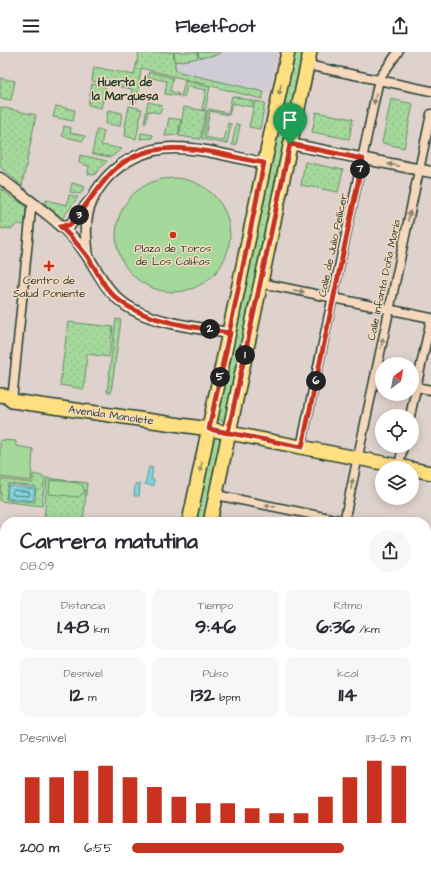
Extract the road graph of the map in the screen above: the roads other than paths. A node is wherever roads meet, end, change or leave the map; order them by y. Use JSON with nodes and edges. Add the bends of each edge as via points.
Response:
{"nodes":[{"id":1,"x":288,"y":52,"type":"edge"},
{"id":2,"x":310,"y":52,"type":"edge"},
{"id":3,"x":398,"y":52,"type":"edge"},
{"id":4,"x":307,"y":65,"type":"junction"},
{"id":5,"x":379,"y":79,"type":"junction"},
{"id":6,"x":431,"y":91,"type":"edge"},
{"id":7,"x":431,"y":114,"type":"edge"},
{"id":8,"x":290,"y":144,"type":"junction"},
{"id":9,"x":363,"y":159,"type":"junction"},
{"id":10,"x":264,"y":163,"type":"junction"},
{"id":11,"x":419,"y":170,"type":"junction"},
{"id":12,"x":431,"y":172,"type":"edge"},
{"id":13,"x":0,"y":178,"type":"edge"},
{"id":14,"x":98,"y":189,"type":"junction"},
{"id":15,"x":33,"y":205,"type":"junction"},
{"id":16,"x":60,"y":226,"type":"junction"},
{"id":17,"x":86,"y":229,"type":"junction"},
{"id":18,"x":70,"y":236,"type":"junction"},
{"id":19,"x":88,"y":256,"type":"junction"},
{"id":20,"x":261,"y":283,"type":"junction"},
{"id":21,"x":333,"y":298,"type":"junction"},
{"id":22,"x":389,"y":309,"type":"junction"},
{"id":23,"x":431,"y":319,"type":"edge"},
{"id":24,"x":230,"y":333,"type":"junction"},
{"id":25,"x":419,"y":373,"type":"edge"},
{"id":26,"x":419,"y":388,"type":"edge"},
{"id":27,"x":431,"y":390,"type":"edge"},
{"id":28,"x":0,"y":395,"type":"edge"},
{"id":29,"x":6,"y":402,"type":"edge"},
{"id":30,"x":209,"y":429,"type":"junction"},
{"id":31,"x":228,"y":433,"type":"junction"},
{"id":32,"x":302,"y":447,"type":"junction"},
{"id":33,"x":357,"y":458,"type":"junction"},
{"id":34,"x":375,"y":462,"type":"edge"},
{"id":35,"x":419,"y":470,"type":"edge"},
{"id":36,"x":431,"y":473,"type":"edge"},
{"id":37,"x":216,"y":495,"type":"junction"},
{"id":38,"x":190,"y":517,"type":"edge"},
{"id":39,"x":211,"y":517,"type":"edge"},
{"id":40,"x":322,"y":517,"type":"edge"},
{"id":41,"x":347,"y":517,"type":"edge"}],
"edges":[{"from":1,"to":10,"type":"main road","one_way":true},
{"from":2,"to":4,"type":"main road"},
{"from":3,"to":5,"type":"street","name":"Calle de Julio Pellicer"},
{"from":4,"to":5,"type":"street"},
{"from":4,"to":8,"type":"main road"},
{"from":5,"to":6,"type":"street"},
{"from":5,"to":9,"type":"street","name":"Calle de Julio Pellicer","one_way":true},
{"from":7,"to":11,"type":"street","name":"Calle Infanta Doña María"},
{"from":8,"to":9,"type":"street"},
{"from":8,"to":20,"type":"main road"},
{"from":11,"to":9,"type":"street","one_way":true},
{"from":9,"to":21,"type":"street","name":"Calle de Julio Pellicer"},
{"from":10,"to":14,"type":"street","via":[[186,148],[152,150],[119,166]]},
{"from":10,"to":24,"type":"main road"},
{"from":11,"to":12,"type":"street"},
{"from":22,"to":11,"type":"street","name":"Calle Infanta Doña María","one_way":true},
{"from":13,"to":15,"type":"street"},
{"from":14,"to":16,"type":"street","via":[[70,225]]},
{"from":14,"to":17,"type":"street","via":[[89,208]]},
{"from":15,"to":16,"type":"street"},
{"from":15,"to":29,"type":"street"},
{"from":16,"to":18,"type":"street"},
{"from":17,"to":18,"type":"street"},
{"from":17,"to":19,"type":"street"},
{"from":18,"to":19,"type":"street"},
{"from":19,"to":24,"type":"street","via":[[107,288],[118,300],[132,309],[154,318]]},
{"from":20,"to":21,"type":"street","one_way":true},
{"from":20,"to":31,"type":"main road"},
{"from":21,"to":22,"type":"street"},
{"from":21,"to":32,"type":"street","name":"Calle de Julio Pellicer"},
{"from":22,"to":23,"type":"street"},
{"from":33,"to":22,"type":"street","name":"Calle Infanta Doña María","one_way":true},
{"from":23,"to":25,"type":"street"},
{"from":24,"to":30,"type":"main road"},
{"from":26,"to":27,"type":"street"},
{"from":28,"to":29,"type":"main road","name":"Avenida Manolete","via":[[7,396]]},
{"from":29,"to":30,"type":"main road","name":"Avenida Manolete"},
{"from":30,"to":31,"type":"main road","name":"Avenida Manolete"},
{"from":30,"to":38,"type":"main road","one_way":true},
{"from":31,"to":32,"type":"main road","name":"Avenida Manolete"},
{"from":31,"to":37,"type":"main road"},
{"from":32,"to":33,"type":"main road","name":"Avenida Manolete"},
{"from":33,"to":34,"type":"main road","name":"Avenida Manolete"},
{"from":41,"to":33,"type":"street","name":"Calle Infanta Doña María","one_way":true},
{"from":35,"to":36,"type":"main road"},
{"from":37,"to":39,"type":"main road"},
{"from":40,"to":37,"type":"street","one_way":true}]}
